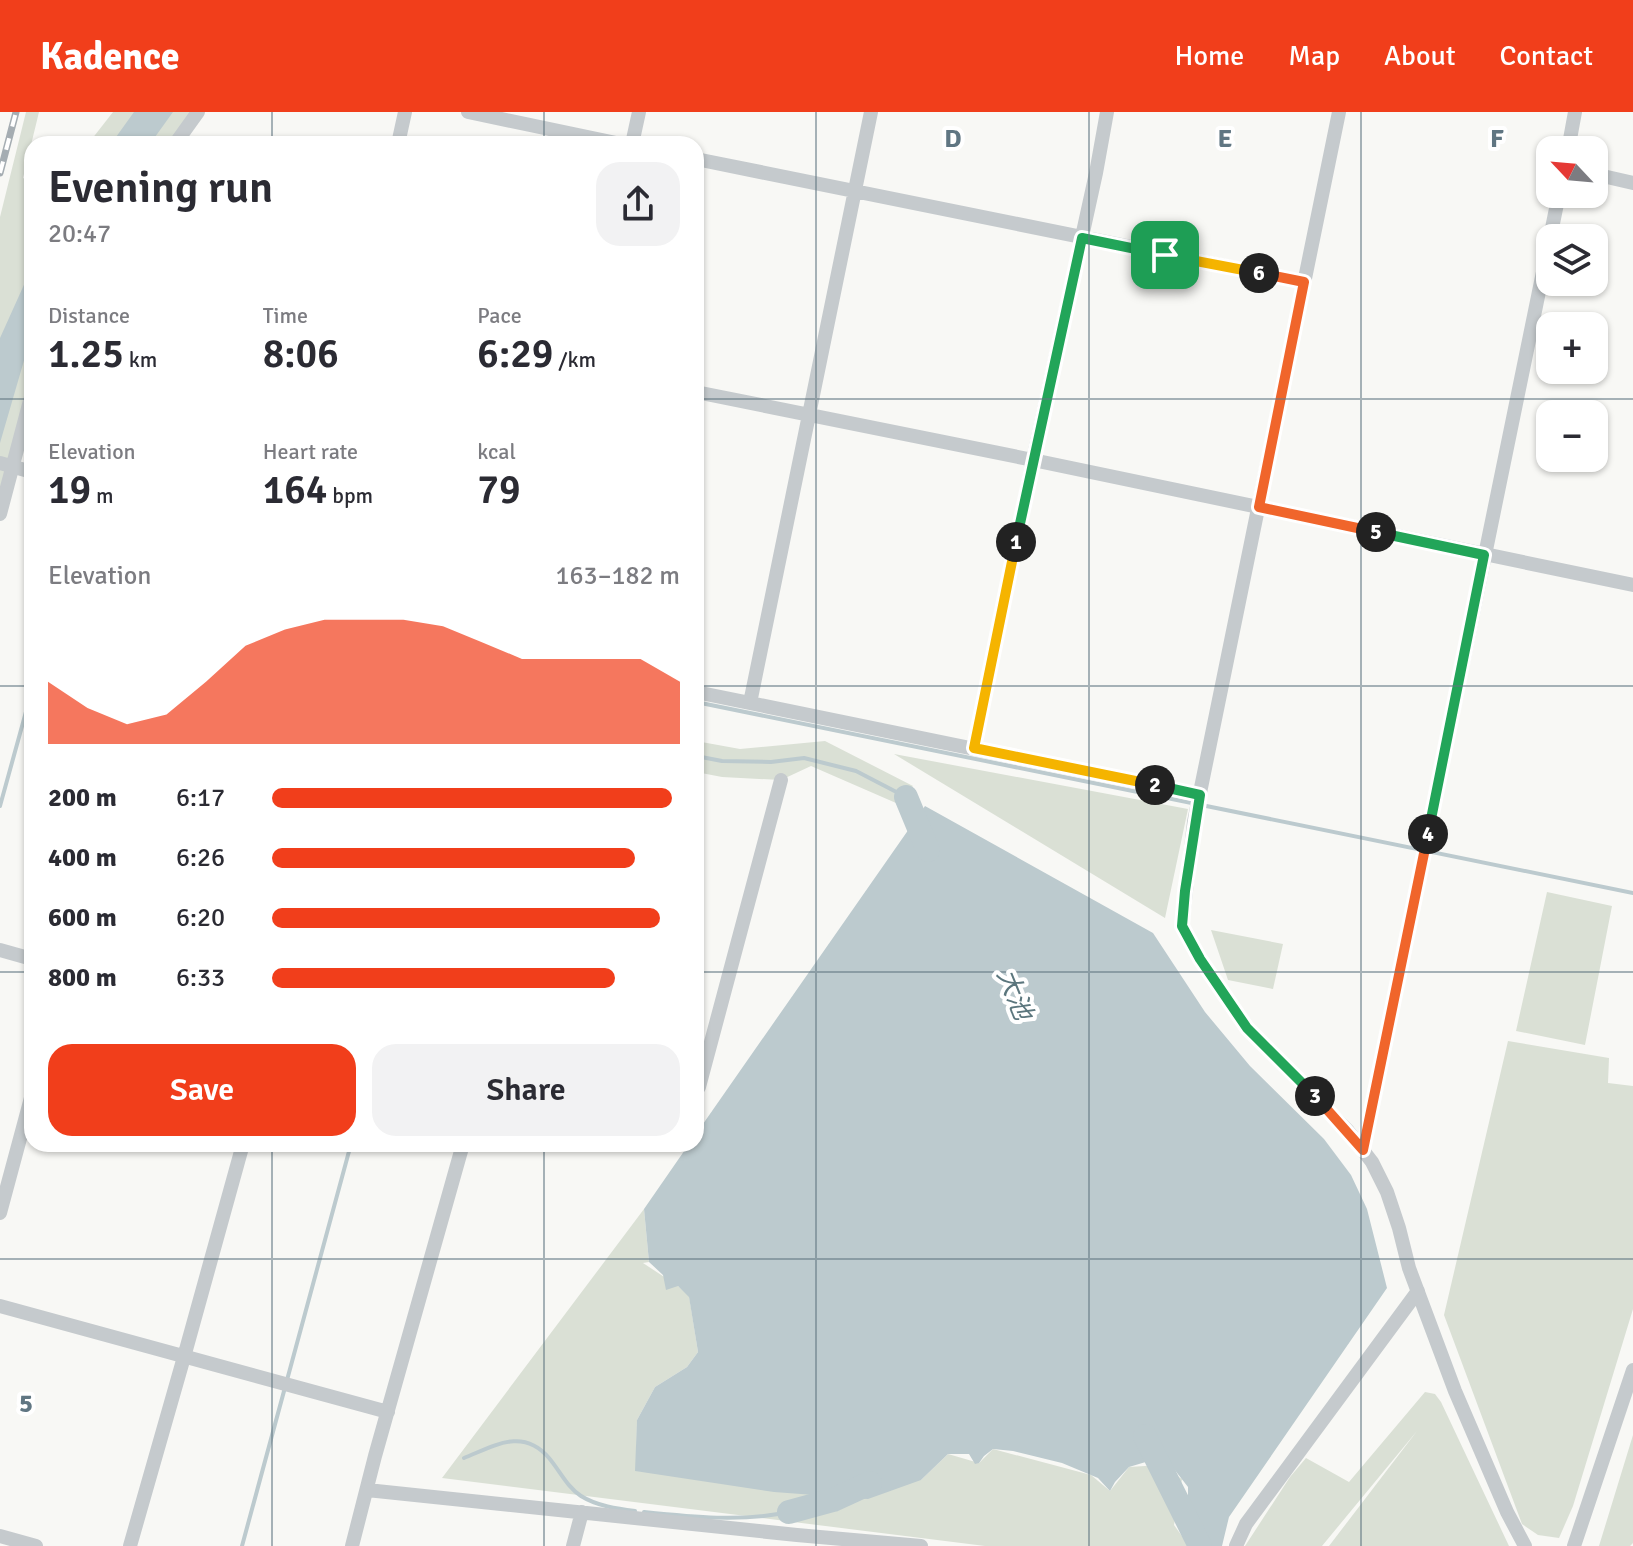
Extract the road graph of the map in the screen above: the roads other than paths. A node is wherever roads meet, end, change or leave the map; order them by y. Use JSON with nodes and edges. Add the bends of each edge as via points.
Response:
{"nodes":[{"id":1,"x":198,"y":112,"type":"edge"},
{"id":2,"x":405,"y":112,"type":"edge"},
{"id":3,"x":468,"y":112,"type":"edge"},
{"id":4,"x":639,"y":112,"type":"edge"},
{"id":5,"x":871,"y":112,"type":"edge"},
{"id":6,"x":1107,"y":112,"type":"edge"},
{"id":7,"x":1339,"y":112,"type":"edge"},
{"id":8,"x":1575,"y":112,"type":"edge"},
{"id":9,"x":181,"y":136,"type":"edge"},
{"id":10,"x":400,"y":136,"type":"edge"},
{"id":11,"x":583,"y":136,"type":"edge"},
{"id":12,"x":634,"y":136,"type":"edge"},
{"id":13,"x":1571,"y":136,"type":"edge"},
{"id":14,"x":704,"y":161,"type":"edge"},
{"id":15,"x":1608,"y":177,"type":"edge"},
{"id":16,"x":1633,"y":183,"type":"edge"},
{"id":17,"x":855,"y":191,"type":"junction"},
{"id":18,"x":1556,"y":208,"type":"edge"},
{"id":19,"x":1082,"y":238,"type":"junction"},
{"id":20,"x":1304,"y":282,"type":"junction"},
{"id":21,"x":704,"y":394,"type":"edge"},
{"id":22,"x":809,"y":414,"type":"junction"},
{"id":23,"x":24,"y":416,"type":"edge"},
{"id":24,"x":1033,"y":460,"type":"junction"},
{"id":25,"x":7,"y":465,"type":"edge"},
{"id":26,"x":1259,"y":507,"type":"junction"},
{"id":27,"x":0,"y":514,"type":"edge"},
{"id":28,"x":1484,"y":555,"type":"junction"},
{"id":29,"x":1633,"y":585,"type":"edge"},
{"id":30,"x":704,"y":694,"type":"edge"},
{"id":31,"x":750,"y":703,"type":"junction"},
{"id":32,"x":974,"y":748,"type":"junction"},
{"id":33,"x":781,"y":780,"type":"dead end"},
{"id":34,"x":1200,"y":795,"type":"junction"},
{"id":35,"x":0,"y":950,"type":"edge"},
{"id":36,"x":24,"y":957,"type":"edge"},
{"id":37,"x":704,"y":1068,"type":"edge"},
{"id":38,"x":24,"y":1124,"type":"edge"},
{"id":39,"x":1363,"y":1150,"type":"junction"},
{"id":40,"x":241,"y":1152,"type":"edge"},
{"id":41,"x":461,"y":1152,"type":"edge"},
{"id":42,"x":0,"y":1213,"type":"edge"},
{"id":43,"x":1418,"y":1291,"type":"junction"},
{"id":44,"x":0,"y":1306,"type":"edge"},
{"id":45,"x":184,"y":1357,"type":"junction"},
{"id":46,"x":1633,"y":1370,"type":"edge"},
{"id":47,"x":388,"y":1412,"type":"junction"},
{"id":48,"x":367,"y":1490,"type":"junction"},
{"id":49,"x":582,"y":1512,"type":"junction"},
{"id":50,"x":0,"y":1536,"type":"edge"},
{"id":51,"x":796,"y":1540,"type":"edge"},
{"id":52,"x":36,"y":1546,"type":"edge"},
{"id":53,"x":130,"y":1546,"type":"edge"},
{"id":54,"x":352,"y":1546,"type":"edge"},
{"id":55,"x":573,"y":1546,"type":"edge"},
{"id":56,"x":921,"y":1546,"type":"edge"},
{"id":57,"x":1236,"y":1546,"type":"edge"},
{"id":58,"x":1525,"y":1546,"type":"edge"},
{"id":59,"x":1574,"y":1546,"type":"edge"}],
"edges":[{"from":1,"to":9,"type":"street"},
{"from":2,"to":10,"type":"street"},
{"from":3,"to":11,"type":"street"},
{"from":4,"to":12,"type":"street"},
{"from":5,"to":17,"type":"street"},
{"from":6,"to":19,"type":"street"},
{"from":7,"to":20,"type":"street"},
{"from":8,"to":13,"type":"street"},
{"from":14,"to":17,"type":"street"},
{"from":15,"to":16,"type":"street"},
{"from":17,"to":19,"type":"street"},
{"from":17,"to":22,"type":"street"},
{"from":18,"to":28,"type":"street"},
{"from":19,"to":20,"type":"street"},
{"from":19,"to":24,"type":"street"},
{"from":20,"to":26,"type":"street"},
{"from":21,"to":22,"type":"street"},
{"from":22,"to":24,"type":"street"},
{"from":22,"to":31,"type":"street"},
{"from":23,"to":25,"type":"street"},
{"from":24,"to":26,"type":"street"},
{"from":24,"to":32,"type":"street"},
{"from":25,"to":27,"type":"street"},
{"from":26,"to":28,"type":"street"},
{"from":26,"to":34,"type":"street"},
{"from":28,"to":29,"type":"street"},
{"from":28,"to":39,"type":"street"},
{"from":30,"to":31,"type":"street"},
{"from":31,"to":32,"type":"street"},
{"from":32,"to":34,"type":"street"},
{"from":33,"to":37,"type":"street"},
{"from":34,"to":39,"type":"street","via":[[1182,926],[1247,1028]]},
{"from":35,"to":36,"type":"street"},
{"from":38,"to":42,"type":"street"},
{"from":39,"to":43,"type":"street","via":[[1387,1192]]},
{"from":40,"to":45,"type":"street"},
{"from":41,"to":47,"type":"street"},
{"from":43,"to":57,"type":"street","via":[[1246,1524]]},
{"from":43,"to":58,"type":"street","via":[[1477,1444]]},
{"from":44,"to":45,"type":"street"},
{"from":45,"to":47,"type":"street"},
{"from":45,"to":53,"type":"street"},
{"from":46,"to":59,"type":"street"},
{"from":47,"to":48,"type":"street"},
{"from":48,"to":49,"type":"street"},
{"from":48,"to":54,"type":"street"},
{"from":49,"to":51,"type":"street"},
{"from":49,"to":55,"type":"street"},
{"from":50,"to":52,"type":"street"},
{"from":51,"to":56,"type":"street"}]}
